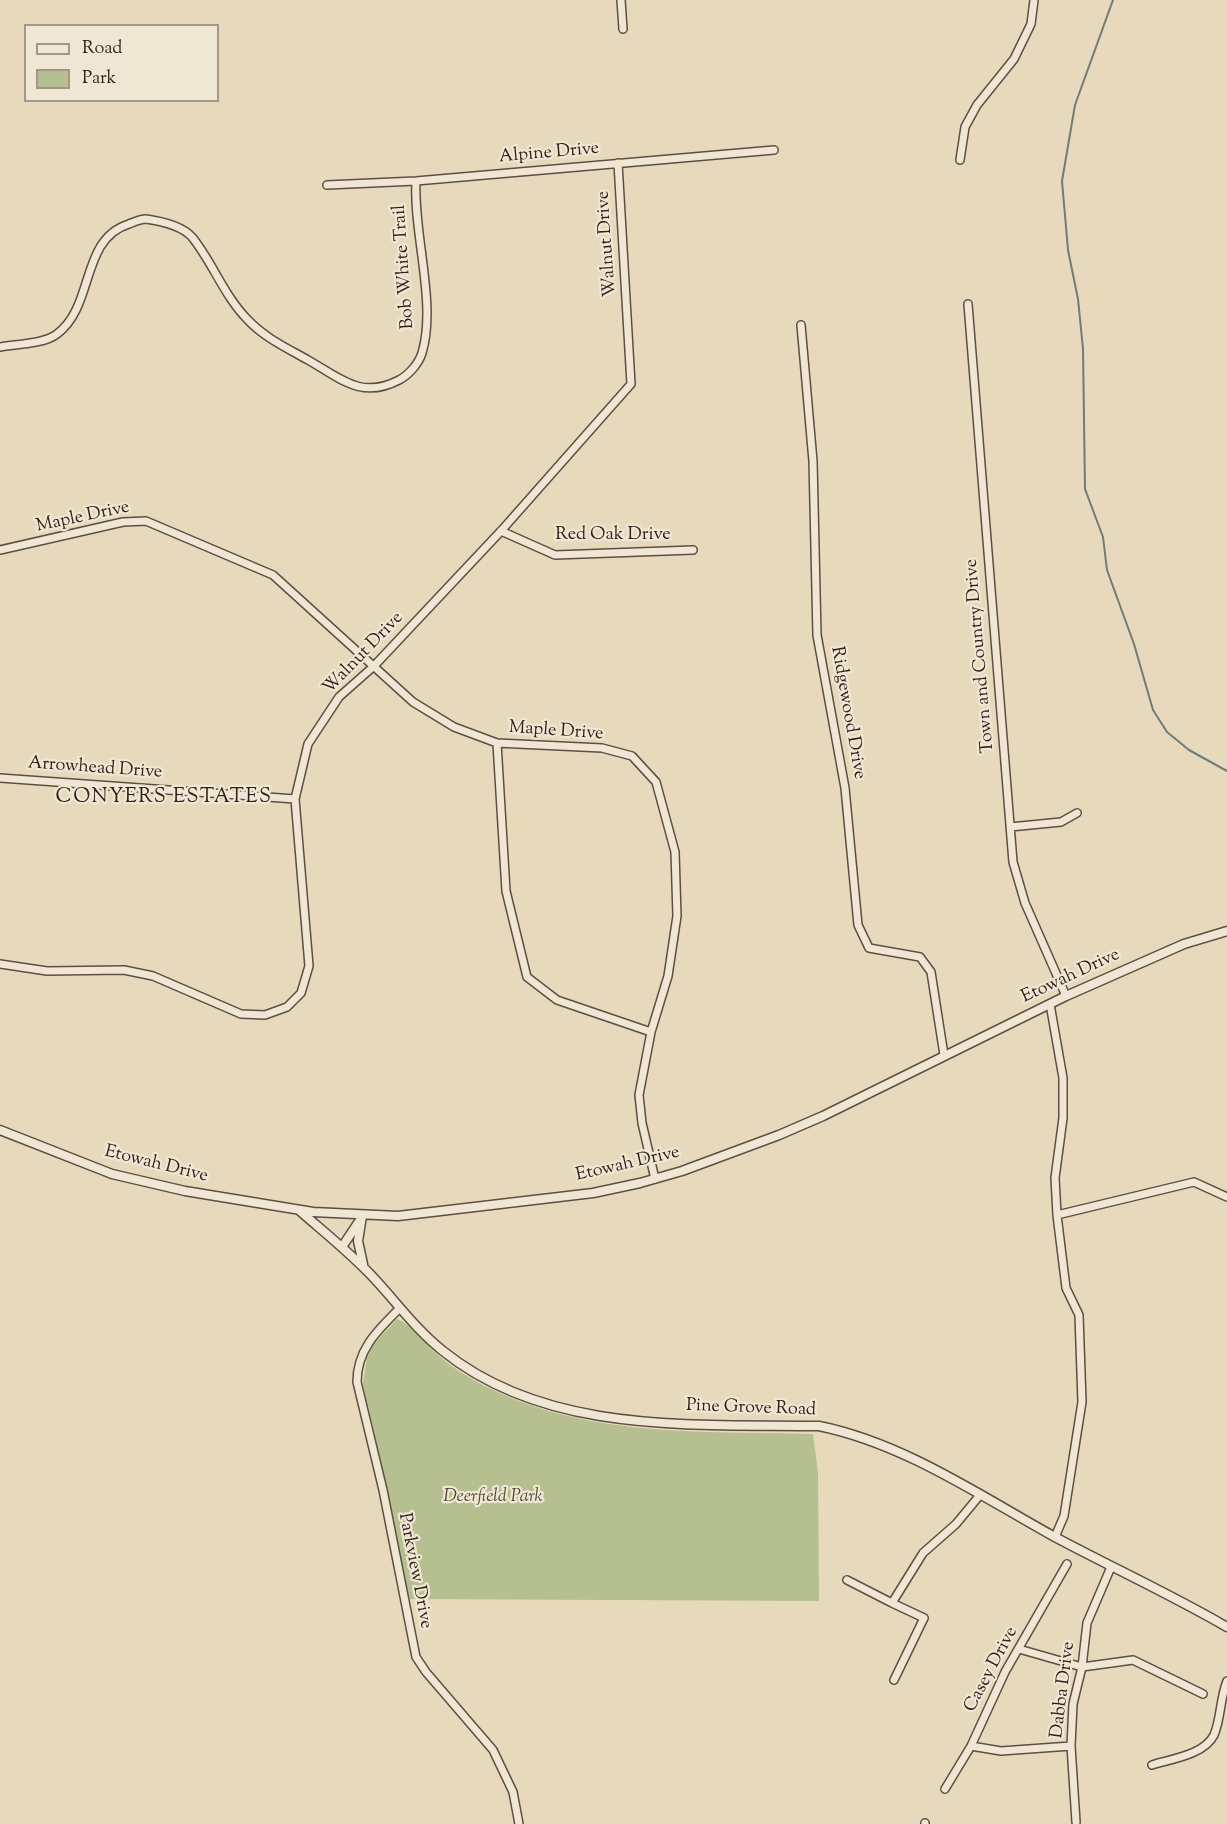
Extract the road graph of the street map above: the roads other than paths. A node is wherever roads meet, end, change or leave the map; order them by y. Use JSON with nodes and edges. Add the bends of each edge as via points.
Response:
{"nodes":[{"id":1,"x":621,"y":0,"type":"edge"},
{"id":2,"x":1034,"y":0,"type":"edge"},
{"id":3,"x":623,"y":29,"type":"dead end"},
{"id":4,"x":774,"y":150,"type":"dead end"},
{"id":5,"x":960,"y":160,"type":"dead end"},
{"id":6,"x":618,"y":164,"type":"junction"},
{"id":7,"x":416,"y":181,"type":"junction"},
{"id":8,"x":327,"y":185,"type":"dead end"},
{"id":9,"x":968,"y":304,"type":"dead end"},
{"id":10,"x":801,"y":325,"type":"dead end"},
{"id":11,"x":0,"y":347,"type":"edge"},
{"id":12,"x":501,"y":531,"type":"junction"},
{"id":13,"x":0,"y":550,"type":"edge"},
{"id":14,"x":693,"y":550,"type":"dead end"},
{"id":15,"x":374,"y":666,"type":"junction"},
{"id":16,"x":497,"y":743,"type":"junction"},
{"id":17,"x":0,"y":778,"type":"edge"},
{"id":18,"x":295,"y":799,"type":"junction"},
{"id":19,"x":1077,"y":813,"type":"dead end"},
{"id":20,"x":1010,"y":827,"type":"junction"},
{"id":21,"x":1227,"y":931,"type":"edge"},
{"id":22,"x":0,"y":964,"type":"edge"},
{"id":23,"x":1066,"y":996,"type":"junction"},
{"id":24,"x":1050,"y":1004,"type":"junction"},
{"id":25,"x":651,"y":1032,"type":"junction"},
{"id":26,"x":944,"y":1055,"type":"junction"},
{"id":27,"x":0,"y":1130,"type":"edge"},
{"id":28,"x":655,"y":1179,"type":"junction"},
{"id":29,"x":1227,"y":1197,"type":"edge"},
{"id":30,"x":300,"y":1211,"type":"junction"},
{"id":31,"x":1057,"y":1215,"type":"junction"},
{"id":32,"x":362,"y":1216,"type":"junction"},
{"id":33,"x":342,"y":1247,"type":"junction"},
{"id":34,"x":364,"y":1268,"type":"junction"},
{"id":35,"x":400,"y":1308,"type":"junction"},
{"id":36,"x":980,"y":1495,"type":"junction"},
{"id":37,"x":1055,"y":1537,"type":"junction"},
{"id":38,"x":1066,"y":1564,"type":"dead end"},
{"id":39,"x":1111,"y":1567,"type":"junction"},
{"id":40,"x":847,"y":1580,"type":"dead end"},
{"id":41,"x":892,"y":1603,"type":"junction"},
{"id":42,"x":1227,"y":1627,"type":"edge"},
{"id":43,"x":1019,"y":1649,"type":"junction"},
{"id":44,"x":1082,"y":1667,"type":"junction"},
{"id":45,"x":894,"y":1680,"type":"dead end"},
{"id":46,"x":1227,"y":1681,"type":"edge"},
{"id":47,"x":1203,"y":1694,"type":"dead end"},
{"id":48,"x":971,"y":1746,"type":"junction"},
{"id":49,"x":1071,"y":1746,"type":"junction"},
{"id":50,"x":1152,"y":1765,"type":"dead end"},
{"id":51,"x":945,"y":1789,"type":"dead end"},
{"id":52,"x":1076,"y":1822,"type":"dead end"},
{"id":53,"x":519,"y":1824,"type":"edge"}],
"edges":[{"from":1,"to":3,"type":"street"},
{"from":2,"to":5,"type":"street","via":[[1031,24],[1014,59],[977,105],[965,127]]},
{"from":4,"to":6,"type":"street","name":"Alpine Drive"},
{"from":6,"to":7,"type":"street","name":"Alpine Drive"},
{"from":6,"to":12,"type":"street","name":"Walnut Drive","via":[[631,384]]},
{"from":7,"to":8,"type":"street","name":"Alpine Drive"},
{"from":7,"to":11,"type":"street","name":"Bob White Trail","via":[[426,333],[418,363],[404,378],[386,387],[366,389],[337,379],[267,337],[232,301],[191,236],[168,224],[143,219],[119,226],[104,240],[79,307],[56,335]]},
{"from":9,"to":20,"type":"street","name":"Town and Country Drive"},
{"from":10,"to":26,"type":"street","name":"Ridgewood Drive","via":[[813,461],[817,634],[845,788],[858,925],[869,948],[920,957],[932,972]]},
{"from":12,"to":14,"type":"street","name":"Red Oak Drive","via":[[555,555]]},
{"from":12,"to":15,"type":"street","name":"Walnut Drive"},
{"from":13,"to":15,"type":"street","name":"Maple Drive","via":[[123,522],[146,521],[273,576]]},
{"from":15,"to":16,"type":"street","name":"Maple Drive","via":[[413,702],[454,727]]},
{"from":15,"to":18,"type":"street","name":"Walnut Drive","via":[[339,697],[308,744]]},
{"from":16,"to":25,"type":"street","via":[[506,891],[528,976],[557,1000]]},
{"from":16,"to":25,"type":"street","name":"Maple Drive","via":[[602,748],[632,756],[656,782],[675,852],[677,916],[668,976]]},
{"from":17,"to":18,"type":"street","name":"Arrowhead Drive"},
{"from":18,"to":22,"type":"street","name":"Walnut Drive","via":[[309,966],[301,993],[286,1007],[265,1015],[242,1014],[153,976],[124,970],[46,971]]},
{"from":19,"to":20,"type":"street","via":[[1061,822]]},
{"from":20,"to":23,"type":"street","name":"Town and Country Drive","via":[[1019,888]]},
{"from":21,"to":23,"type":"street","name":"Etowah Drive","via":[[1184,944]]},
{"from":23,"to":24,"type":"street","name":"Etowah Drive"},
{"from":24,"to":26,"type":"street","name":"Etowah Drive"},
{"from":24,"to":31,"type":"street","via":[[1063,1078],[1063,1118],[1055,1178]]},
{"from":25,"to":28,"type":"street","name":"Maple Drive","via":[[639,1104]]},
{"from":26,"to":28,"type":"street","name":"Etowah Drive","via":[[823,1116],[725,1156]]},
{"from":27,"to":30,"type":"street","name":"Etowah Drive","via":[[112,1174]]},
{"from":28,"to":32,"type":"street","name":"Etowah Drive","via":[[593,1192],[398,1216]]},
{"from":29,"to":31,"type":"street","via":[[1194,1182]]},
{"from":30,"to":32,"type":"street","name":"Etowah Drive"},
{"from":30,"to":33,"type":"street","name":"Pine Grove Road"},
{"from":31,"to":37,"type":"street","via":[[1066,1288],[1079,1315],[1083,1402],[1064,1516]]},
{"from":32,"to":33,"type":"street"},
{"from":32,"to":34,"type":"street","via":[[358,1246]]},
{"from":33,"to":34,"type":"street","name":"Pine Grove Road"},
{"from":34,"to":35,"type":"street","name":"Pine Grove Road"},
{"from":35,"to":36,"type":"street","name":"Pine Grove Road","via":[[434,1343],[473,1372],[498,1386],[543,1402],[620,1420],[819,1426],[848,1432]]},
{"from":35,"to":53,"type":"street","name":"Parkview Drive","via":[[364,1349],[357,1382],[416,1657],[493,1750],[513,1792]]},
{"from":36,"to":37,"type":"street","name":"Pine Grove Road"},
{"from":36,"to":41,"type":"street","via":[[956,1524],[923,1553]]},
{"from":37,"to":39,"type":"street","name":"Pine Grove Road"},
{"from":38,"to":43,"type":"street","name":"Casey Drive"},
{"from":39,"to":42,"type":"street","name":"Pine Grove Road"},
{"from":39,"to":44,"type":"street","name":"Dabba Drive","via":[[1087,1623]]},
{"from":40,"to":41,"type":"street"},
{"from":41,"to":45,"type":"street","via":[[924,1618]]},
{"from":43,"to":44,"type":"street"},
{"from":43,"to":48,"type":"street","name":"Casey Drive"},
{"from":44,"to":47,"type":"street","via":[[1133,1660]]},
{"from":44,"to":49,"type":"street","name":"Dabba Drive","via":[[1073,1704]]},
{"from":46,"to":50,"type":"street","via":[[1209,1742],[1198,1750]]},
{"from":48,"to":49,"type":"street","via":[[1001,1751]]},
{"from":48,"to":51,"type":"street","name":"Casey Drive"},
{"from":49,"to":52,"type":"street","name":"Dabba Drive"}]}
